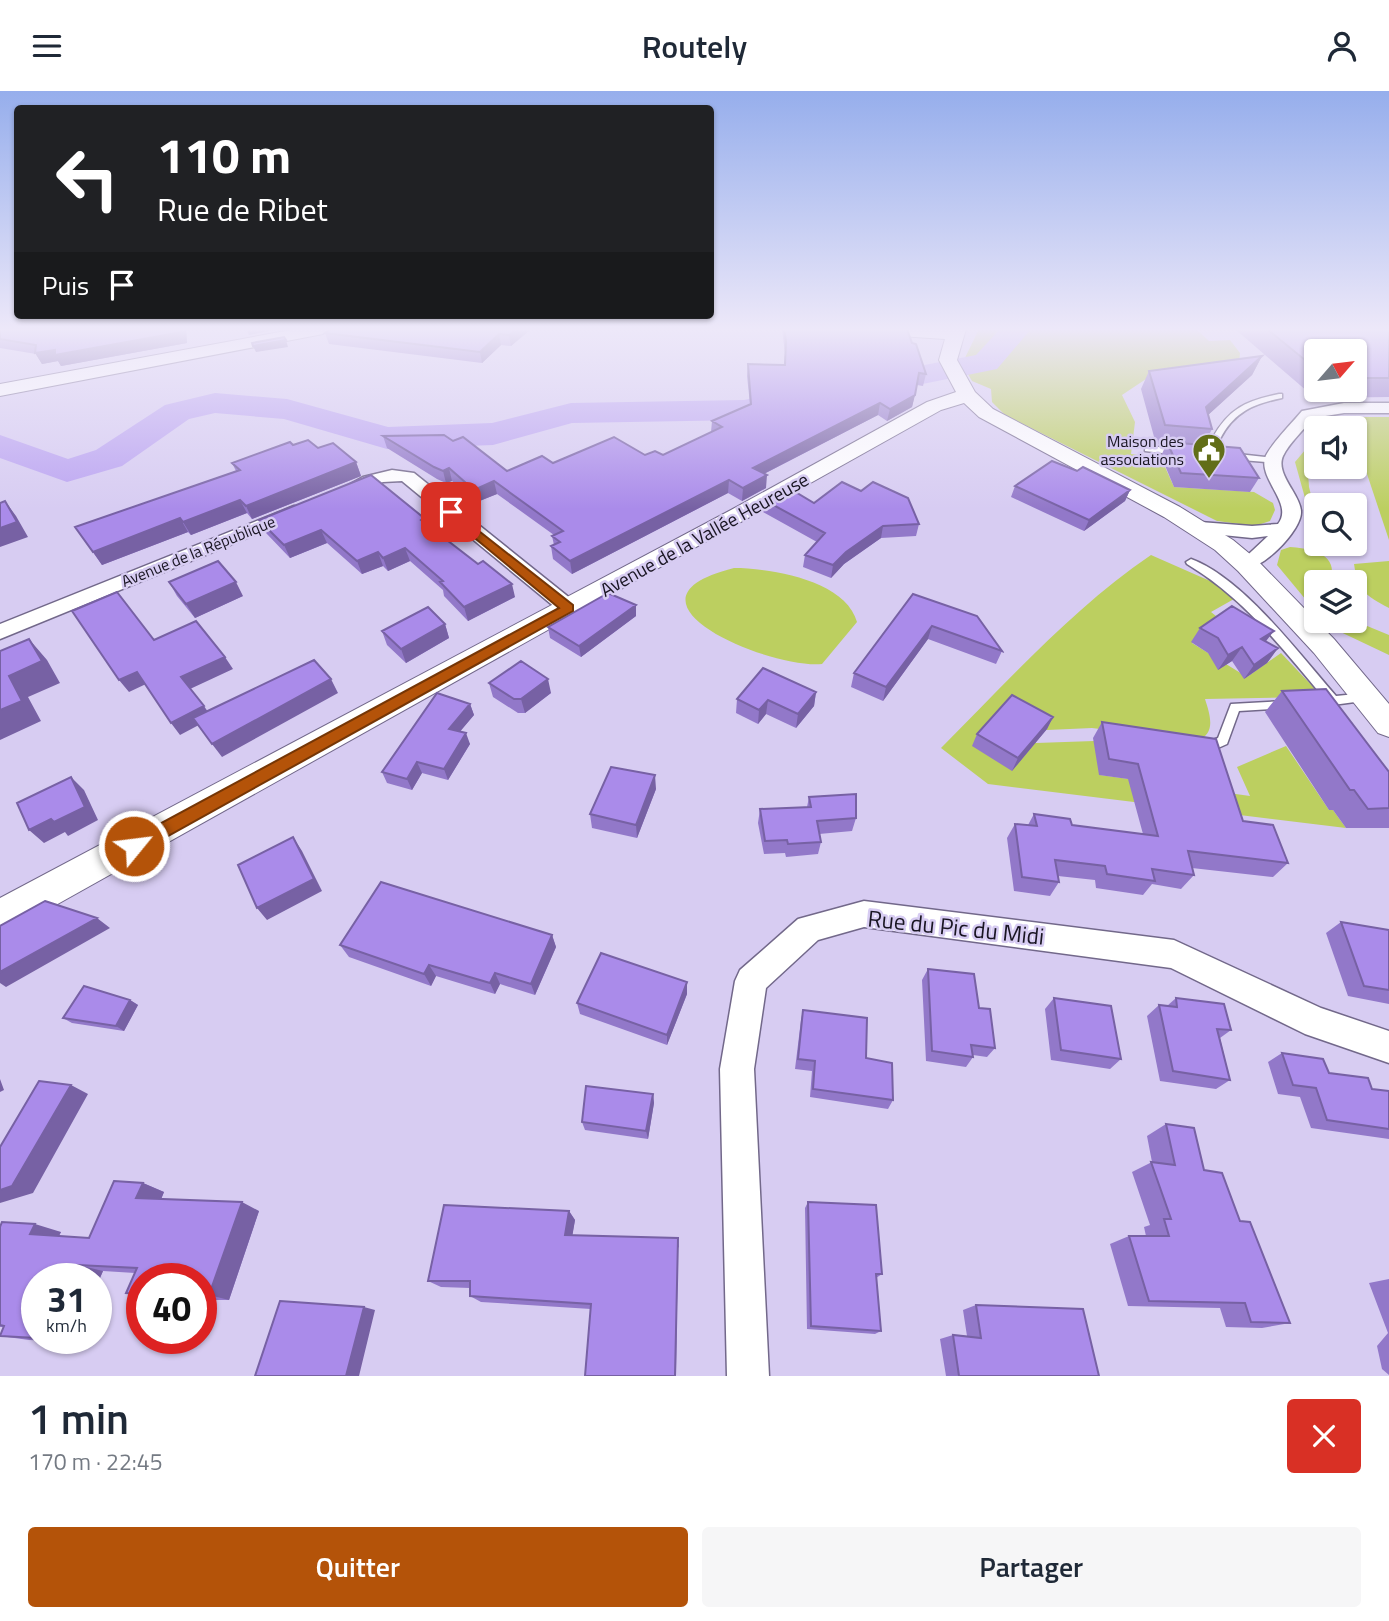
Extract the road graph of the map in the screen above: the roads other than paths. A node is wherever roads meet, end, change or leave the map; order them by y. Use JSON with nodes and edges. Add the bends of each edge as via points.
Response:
{"nodes":[{"id":1,"x":961,"y":389,"type":"edge"},
{"id":2,"x":964,"y":389,"type":"edge"},
{"id":3,"x":1279,"y":395,"type":"dead end"},
{"id":4,"x":1389,"y":408,"type":"edge"},
{"id":5,"x":1148,"y":449,"type":"dead end"},
{"id":6,"x":1190,"y":453,"type":"edge"},
{"id":7,"x":1274,"y":461,"type":"junction"},
{"id":8,"x":334,"y":496,"type":"edge"},
{"id":9,"x":308,"y":506,"type":"edge"},
{"id":10,"x":1200,"y":528,"type":"junction"},
{"id":11,"x":1284,"y":529,"type":"junction"},
{"id":12,"x":1191,"y":562,"type":"dead end"},
{"id":13,"x":1247,"y":565,"type":"junction"},
{"id":14,"x":569,"y":608,"type":"junction"},
{"id":15,"x":0,"y":632,"type":"edge"},
{"id":16,"x":1367,"y":697,"type":"junction"},
{"id":17,"x":1326,"y":706,"type":"junction"},
{"id":18,"x":1389,"y":725,"type":"edge"},
{"id":19,"x":1183,"y":744,"type":"edge"},
{"id":20,"x":0,"y":917,"type":"edge"},
{"id":21,"x":1389,"y":1047,"type":"edge"},
{"id":22,"x":748,"y":1376,"type":"edge"}],
"edges":[{"from":1,"to":14,"type":"street","name":"Avenue de la Vallée Heureuse"},
{"from":2,"to":10,"type":"street","via":[[986,414]]},
{"from":3,"to":7,"type":"lane","via":[[1227,418],[1216,439],[1217,455]]},
{"from":4,"to":7,"type":"street","via":[[1308,414]]},
{"from":5,"to":6,"type":"lane"},
{"from":7,"to":11,"type":"street","via":[[1292,509]]},
{"from":8,"to":14,"type":"street","via":[[385,475],[408,477]]},
{"from":9,"to":15,"type":"street","name":"Avenue de la République"},
{"from":10,"to":11,"type":"street"},
{"from":10,"to":13,"type":"street"},
{"from":11,"to":13,"type":"street"},
{"from":12,"to":17,"type":"lane","via":[[1238,594]]},
{"from":13,"to":16,"type":"street"},
{"from":14,"to":20,"type":"street","name":"Avenue de la Vallée Heureuse"},
{"from":16,"to":17,"type":"lane"},
{"from":16,"to":18,"type":"street"},
{"from":17,"to":19,"type":"lane","via":[[1235,707],[1223,741],[1209,747]]},
{"from":21,"to":22,"type":"street","name":"Rue du Pic du Midi","via":[[1315,1023],[1174,954],[864,914],[809,929],[751,981],[737,1069]]}]}
